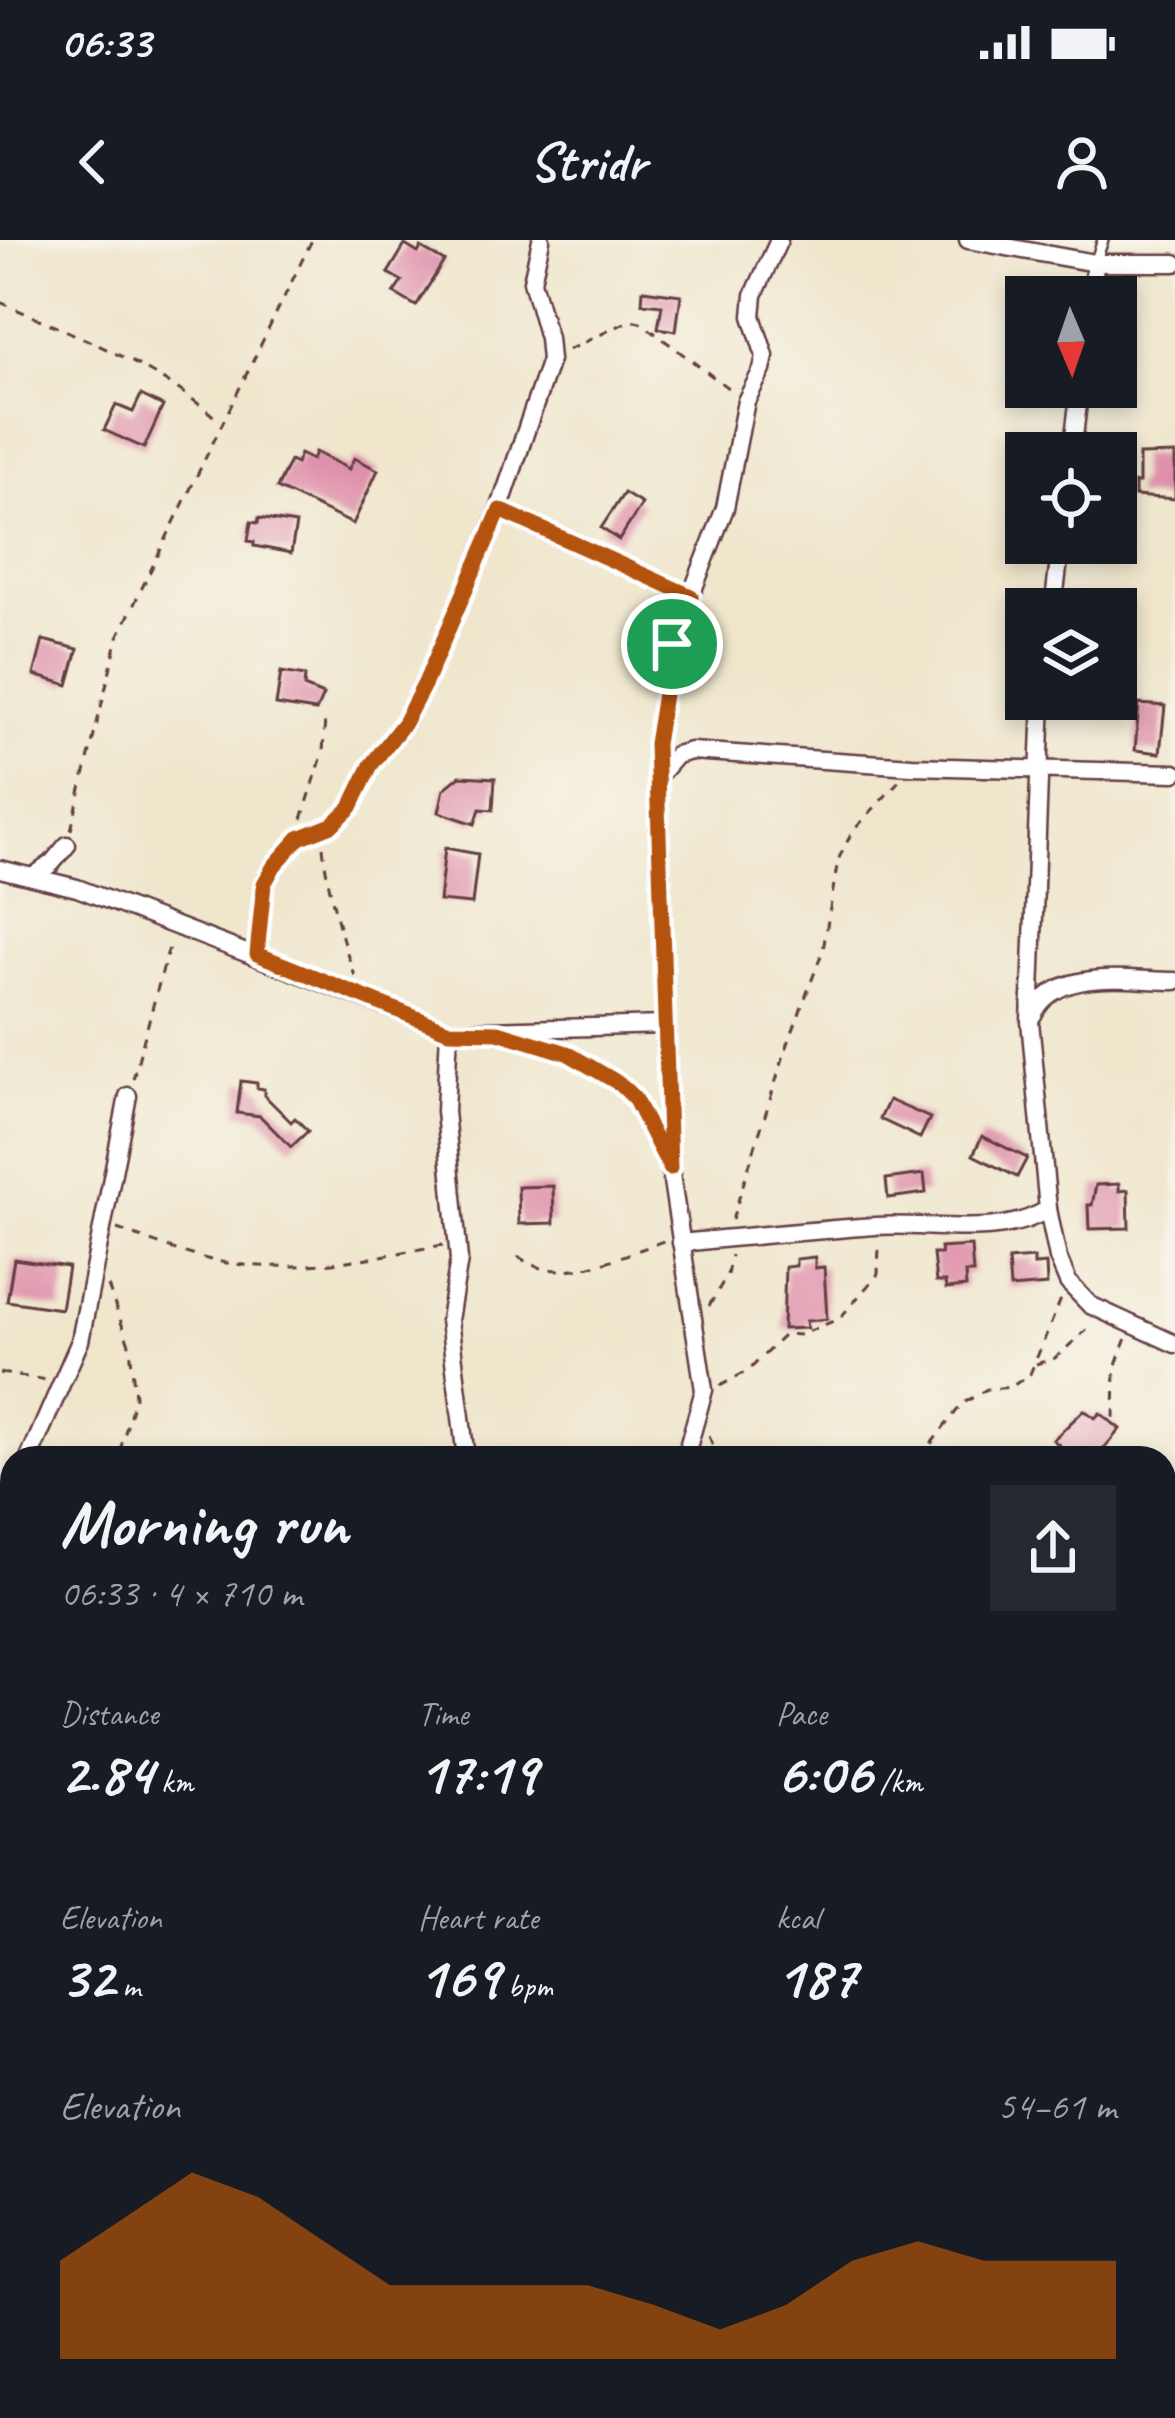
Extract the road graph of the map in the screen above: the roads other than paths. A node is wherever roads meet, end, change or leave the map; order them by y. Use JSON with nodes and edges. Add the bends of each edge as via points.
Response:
{"nodes":[{"id":1,"x":542,"y":240,"type":"edge"},
{"id":2,"x":778,"y":240,"type":"edge"},
{"id":3,"x":968,"y":240,"type":"edge"},
{"id":4,"x":1103,"y":240,"type":"edge"},
{"id":5,"x":1095,"y":263,"type":"junction"},
{"id":6,"x":1175,"y":263,"type":"edge"},
{"id":7,"x":1093,"y":276,"type":"edge"},
{"id":8,"x":500,"y":510,"type":"junction"},
{"id":9,"x":691,"y":596,"type":"junction"},
{"id":10,"x":1041,"y":720,"type":"edge"},
{"id":11,"x":1039,"y":769,"type":"junction"},
{"id":12,"x":1175,"y":773,"type":"edge"},
{"id":13,"x":658,"y":776,"type":"junction"},
{"id":14,"x":67,"y":844,"type":"road end"},
{"id":15,"x":0,"y":868,"type":"edge"},
{"id":16,"x":34,"y":876,"type":"junction"},
{"id":17,"x":257,"y":954,"type":"junction"},
{"id":18,"x":1175,"y":981,"type":"edge"},
{"id":19,"x":1030,"y":1021,"type":"junction"},
{"id":20,"x":664,"y":1025,"type":"junction"},
{"id":21,"x":449,"y":1031,"type":"junction"},
{"id":22,"x":128,"y":1096,"type":"road end"},
{"id":23,"x":1048,"y":1209,"type":"junction"},
{"id":24,"x":680,"y":1240,"type":"junction"},
{"id":25,"x":1175,"y":1345,"type":"edge"},
{"id":26,"x":34,"y":1446,"type":"edge"},
{"id":27,"x":465,"y":1446,"type":"edge"},
{"id":28,"x":688,"y":1446,"type":"edge"}],
"edges":[{"from":1,"to":8,"type":"street","via":[[532,281],[550,360]]},
{"from":2,"to":9,"type":"street","via":[[754,296],[762,370],[746,401],[725,508]]},
{"from":3,"to":5,"type":"street"},
{"from":4,"to":5,"type":"lane"},
{"from":5,"to":6,"type":"street"},
{"from":5,"to":7,"type":"street"},
{"from":8,"to":9,"type":"street"},
{"from":8,"to":17,"type":"street","via":[[425,683],[351,807],[299,838],[264,884]]},
{"from":9,"to":13,"type":"street","via":[[672,644]]},
{"from":10,"to":11,"type":"street"},
{"from":11,"to":12,"type":"street"},
{"from":11,"to":13,"type":"street","via":[[691,752],[676,755]]},
{"from":11,"to":19,"type":"street"},
{"from":13,"to":20,"type":"street"},
{"from":14,"to":16,"type":"street"},
{"from":15,"to":16,"type":"street"},
{"from":16,"to":17,"type":"street"},
{"from":17,"to":21,"type":"street"},
{"from":18,"to":19,"type":"street","via":[[1059,987],[1040,999]]},
{"from":19,"to":23,"type":"street"},
{"from":20,"to":21,"type":"street"},
{"from":20,"to":24,"type":"street"},
{"from":21,"to":27,"type":"street","via":[[445,1111],[459,1260],[449,1320]]},
{"from":22,"to":26,"type":"street","via":[[80,1341]]},
{"from":23,"to":24,"type":"street","via":[[986,1226]]},
{"from":23,"to":25,"type":"street","via":[[1068,1282],[1105,1314]]},
{"from":24,"to":28,"type":"street","via":[[704,1390]]}]}
